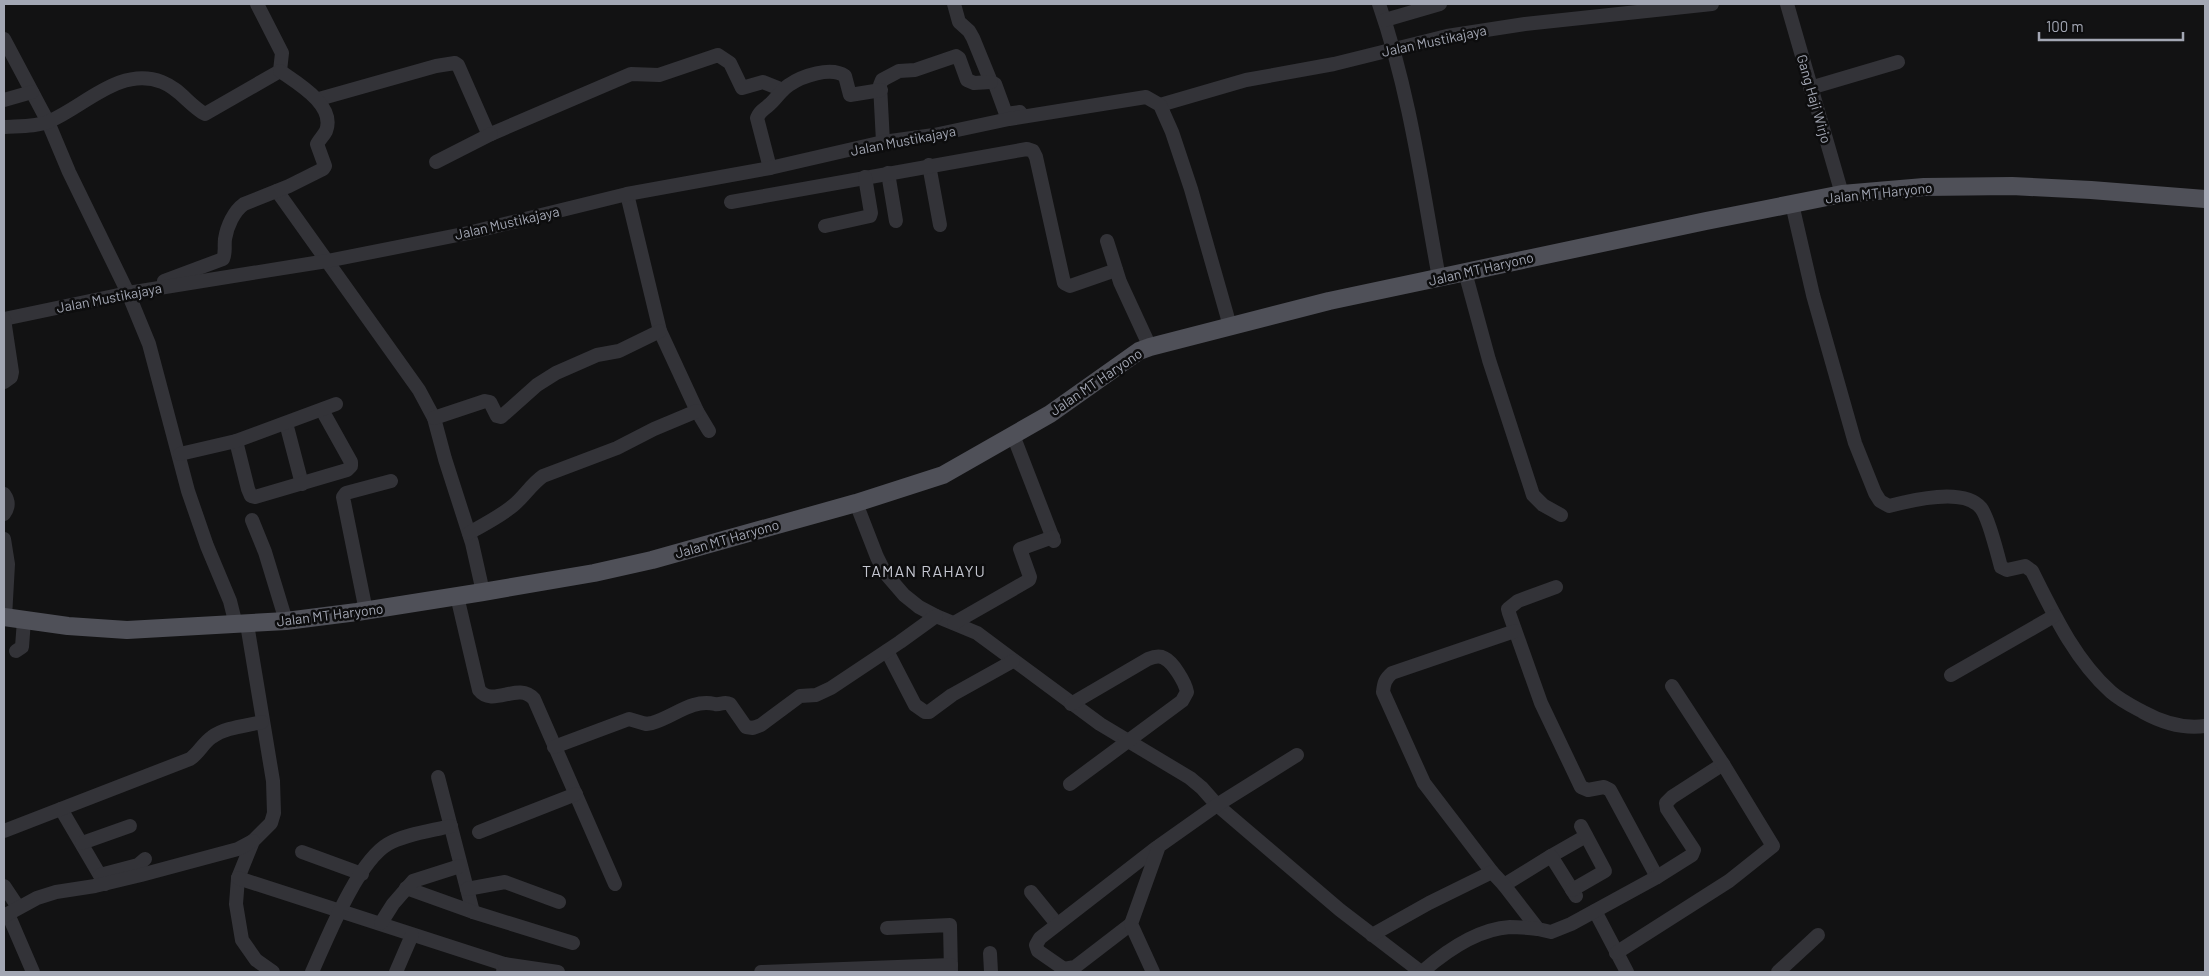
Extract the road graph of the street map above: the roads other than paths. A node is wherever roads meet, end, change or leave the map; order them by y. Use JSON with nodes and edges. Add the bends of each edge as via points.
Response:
{"nodes":[{"id":1,"x":257,"y":4,"type":"edge"},
{"id":2,"x":954,"y":4,"type":"edge"},
{"id":3,"x":1380,"y":4,"type":"edge"},
{"id":4,"x":1440,"y":4,"type":"edge"},
{"id":5,"x":1712,"y":4,"type":"edge"},
{"id":6,"x":1787,"y":4,"type":"edge"},
{"id":7,"x":1385,"y":20,"type":"junction"},
{"id":8,"x":4,"y":39,"type":"edge"},
{"id":9,"x":1394,"y":48,"type":"junction"},
{"id":10,"x":1898,"y":62,"type":"dead end"},
{"id":11,"x":280,"y":71,"type":"junction"},
{"id":12,"x":992,"y":82,"type":"junction"},
{"id":13,"x":1810,"y":88,"type":"junction"},
{"id":14,"x":783,"y":90,"type":"junction"},
{"id":15,"x":881,"y":90,"type":"junction"},
{"id":16,"x":32,"y":92,"type":"junction"},
{"id":17,"x":318,"y":99,"type":"junction"},
{"id":18,"x":4,"y":100,"type":"edge"},
{"id":19,"x":1156,"y":102,"type":"junction"},
{"id":20,"x":48,"y":122,"type":"junction"},
{"id":21,"x":4,"y":127,"type":"edge"},
{"id":22,"x":491,"y":134,"type":"junction"},
{"id":23,"x":883,"y":142,"type":"junction"},
{"id":24,"x":436,"y":162,"type":"dead end"},
{"id":25,"x":929,"y":165,"type":"junction"},
{"id":26,"x":770,"y":168,"type":"junction"},
{"id":27,"x":888,"y":173,"type":"junction"},
{"id":28,"x":865,"y":177,"type":"junction"},
{"id":29,"x":277,"y":191,"type":"junction"},
{"id":30,"x":627,"y":194,"type":"junction"},
{"id":31,"x":1842,"y":194,"type":"junction"},
{"id":32,"x":2205,"y":199,"type":"edge"},
{"id":33,"x":731,"y":202,"type":"dead end"},
{"id":34,"x":1792,"y":204,"type":"junction"},
{"id":35,"x":896,"y":222,"type":"dead end"},
{"id":36,"x":940,"y":225,"type":"dead end"},
{"id":37,"x":825,"y":226,"type":"dead end"},
{"id":38,"x":1107,"y":241,"type":"dead end"},
{"id":39,"x":327,"y":261,"type":"junction"},
{"id":40,"x":1116,"y":270,"type":"junction"},
{"id":41,"x":1465,"y":272,"type":"junction"},
{"id":42,"x":1439,"y":278,"type":"junction"},
{"id":43,"x":146,"y":290,"type":"junction"},
{"id":44,"x":128,"y":293,"type":"junction"},
{"id":45,"x":4,"y":319,"type":"edge"},
{"id":46,"x":1230,"y":326,"type":"junction"},
{"id":47,"x":660,"y":331,"type":"junction"},
{"id":48,"x":1150,"y":347,"type":"junction"},
{"id":49,"x":4,"y":382,"type":"edge"},
{"id":50,"x":336,"y":404,"type":"dead end"},
{"id":51,"x":322,"y":410,"type":"junction"},
{"id":52,"x":697,"y":412,"type":"junction"},
{"id":53,"x":434,"y":418,"type":"junction"},
{"id":54,"x":286,"y":423,"type":"junction"},
{"id":55,"x":709,"y":431,"type":"dead end"},
{"id":56,"x":1013,"y":435,"type":"junction"},
{"id":57,"x":236,"y":441,"type":"junction"},
{"id":58,"x":180,"y":454,"type":"junction"},
{"id":59,"x":391,"y":481,"type":"dead end"},
{"id":60,"x":302,"y":484,"type":"junction"},
{"id":61,"x":4,"y":494,"type":"edge"},
{"id":62,"x":856,"y":503,"type":"junction"},
{"id":63,"x":4,"y":514,"type":"edge"},
{"id":64,"x":1561,"y":516,"type":"dead end"},
{"id":65,"x":252,"y":520,"type":"dead end"},
{"id":66,"x":469,"y":533,"type":"junction"},
{"id":67,"x":4,"y":539,"type":"edge"},
{"id":68,"x":1556,"y":587,"type":"dead end"},
{"id":69,"x":483,"y":592,"type":"junction"},
{"id":70,"x":457,"y":596,"type":"junction"},
{"id":71,"x":366,"y":611,"type":"junction"},
{"id":72,"x":936,"y":616,"type":"junction"},
{"id":73,"x":2054,"y":616,"type":"junction"},
{"id":74,"x":4,"y":617,"type":"edge"},
{"id":75,"x":24,"y":620,"type":"junction"},
{"id":76,"x":286,"y":621,"type":"junction"},
{"id":77,"x":954,"y":622,"type":"junction"},
{"id":78,"x":242,"y":624,"type":"junction"},
{"id":79,"x":1515,"y":631,"type":"junction"},
{"id":80,"x":16,"y":651,"type":"dead end"},
{"id":81,"x":887,"y":651,"type":"junction"},
{"id":82,"x":1013,"y":661,"type":"junction"},
{"id":83,"x":1951,"y":676,"type":"dead end"},
{"id":84,"x":1672,"y":686,"type":"dead end"},
{"id":85,"x":1071,"y":704,"type":"junction"},
{"id":86,"x":262,"y":722,"type":"junction"},
{"id":87,"x":2205,"y":726,"type":"edge"},
{"id":88,"x":1126,"y":742,"type":"junction"},
{"id":89,"x":554,"y":747,"type":"junction"},
{"id":90,"x":1297,"y":755,"type":"dead end"},
{"id":91,"x":1723,"y":764,"type":"junction"},
{"id":92,"x":438,"y":777,"type":"dead end"},
{"id":93,"x":1070,"y":784,"type":"dead end"},
{"id":94,"x":576,"y":794,"type":"junction"},
{"id":95,"x":1217,"y":805,"type":"junction"},
{"id":96,"x":60,"y":809,"type":"junction"},
{"id":97,"x":130,"y":826,"type":"dead end"},
{"id":98,"x":451,"y":826,"type":"junction"},
{"id":99,"x":4,"y":831,"type":"edge"},
{"id":100,"x":479,"y":832,"type":"dead end"},
{"id":101,"x":253,"y":841,"type":"junction"},
{"id":102,"x":82,"y":843,"type":"junction"},
{"id":103,"x":1159,"y":846,"type":"junction"},
{"id":104,"x":302,"y":852,"type":"dead end"},
{"id":105,"x":1551,"y":856,"type":"junction"},
{"id":106,"x":145,"y":859,"type":"dead end"},
{"id":107,"x":460,"y":866,"type":"junction"},
{"id":108,"x":1492,"y":872,"type":"junction"},
{"id":109,"x":362,"y":874,"type":"junction"},
{"id":110,"x":1657,"y":877,"type":"junction"},
{"id":111,"x":238,"y":878,"type":"junction"},
{"id":112,"x":103,"y":880,"type":"junction"},
{"id":113,"x":615,"y":884,"type":"dead end"},
{"id":114,"x":1504,"y":885,"type":"junction"},
{"id":115,"x":4,"y":886,"type":"edge"},
{"id":116,"x":406,"y":888,"type":"junction"},
{"id":117,"x":467,"y":889,"type":"junction"},
{"id":118,"x":1031,"y":892,"type":"dead end"},
{"id":119,"x":559,"y":902,"type":"dead end"},
{"id":120,"x":1596,"y":911,"type":"junction"},
{"id":121,"x":339,"y":912,"type":"junction"},
{"id":122,"x":473,"y":912,"type":"junction"},
{"id":123,"x":10,"y":913,"type":"edge"},
{"id":124,"x":381,"y":923,"type":"junction"},
{"id":125,"x":1057,"y":924,"type":"junction"},
{"id":126,"x":1131,"y":924,"type":"junction"},
{"id":127,"x":888,"y":928,"type":"dead end"},
{"id":128,"x":1538,"y":929,"type":"junction"},
{"id":129,"x":1372,"y":934,"type":"junction"},
{"id":130,"x":412,"y":935,"type":"junction"},
{"id":131,"x":1818,"y":936,"type":"dead end"},
{"id":132,"x":573,"y":942,"type":"dead end"},
{"id":133,"x":1616,"y":952,"type":"junction"},
{"id":134,"x":990,"y":953,"type":"dead end"},
{"id":135,"x":504,"y":968,"type":"edge"},
{"id":136,"x":951,"y":969,"type":"edge"},
{"id":137,"x":542,"y":971,"type":"edge"},
{"id":138,"x":33,"y":972,"type":"edge"},
{"id":139,"x":273,"y":972,"type":"edge"},
{"id":140,"x":312,"y":972,"type":"edge"},
{"id":141,"x":396,"y":972,"type":"edge"},
{"id":142,"x":558,"y":972,"type":"edge"},
{"id":143,"x":761,"y":972,"type":"edge"},
{"id":144,"x":991,"y":972,"type":"edge"},
{"id":145,"x":1153,"y":972,"type":"edge"},
{"id":146,"x":1421,"y":972,"type":"edge"},
{"id":147,"x":1627,"y":972,"type":"edge"},
{"id":148,"x":1778,"y":972,"type":"edge"}],
"edges":[{"from":1,"to":11,"type":"street","via":[[282,53]]},
{"from":2,"to":12,"type":"street","via":[[959,22],[969,30]]},
{"from":3,"to":7,"type":"street"},
{"from":4,"to":7,"type":"street"},
{"from":5,"to":9,"type":"street","name":"Jalan Mustikajaya","via":[[1525,24]]},
{"from":6,"to":13,"type":"street","name":"Gang Haji Wirjo"},
{"from":7,"to":9,"type":"street"},
{"from":8,"to":16,"type":"street"},
{"from":9,"to":19,"type":"street","name":"Jalan Mustikajaya"},
{"from":9,"to":42,"type":"street","via":[[1415,142]]},
{"from":10,"to":13,"type":"street"},
{"from":11,"to":17,"type":"street"},
{"from":11,"to":20,"type":"street","via":[[205,114],[172,87],[149,78],[138,78],[112,86]]},
{"from":12,"to":15,"type":"street","via":[[968,80],[956,56],[915,70],[890,74],[880,82]]},
{"from":12,"to":19,"type":"street","via":[[1006,114],[1145,93]]},
{"from":13,"to":31,"type":"street","name":"Gang Haji Wirjo"},
{"from":14,"to":15,"type":"street","via":[[804,77],[837,72],[845,76],[850,95]]},
{"from":14,"to":22,"type":"street","via":[[763,82],[742,88],[730,63],[718,55],[659,75],[631,74]]},
{"from":14,"to":26,"type":"street","via":[[760,111],[757,118]]},
{"from":15,"to":23,"type":"street"},
{"from":16,"to":18,"type":"street"},
{"from":16,"to":20,"type":"street"},
{"from":17,"to":22,"type":"street","via":[[455,62]]},
{"from":17,"to":29,"type":"street","via":[[327,121],[325,133],[317,144],[323,169]]},
{"from":19,"to":23,"type":"street","name":"Jalan Mustikajaya","via":[[1146,97],[1135,98]]},
{"from":19,"to":46,"type":"street","via":[[1182,160]]},
{"from":20,"to":21,"type":"street"},
{"from":20,"to":44,"type":"street"},
{"from":22,"to":24,"type":"street"},
{"from":23,"to":26,"type":"street","name":"Jalan Mustikajaya"},
{"from":25,"to":27,"type":"street"},
{"from":25,"to":36,"type":"street"},
{"from":25,"to":40,"type":"street","via":[[1030,149],[1036,156],[1064,283],[1070,286]]},
{"from":26,"to":30,"type":"street","name":"Jalan Mustikajaya"},
{"from":27,"to":28,"type":"street"},
{"from":27,"to":35,"type":"street"},
{"from":28,"to":33,"type":"street"},
{"from":28,"to":37,"type":"street","via":[[870,216]]},
{"from":29,"to":39,"type":"street"},
{"from":29,"to":43,"type":"street","via":[[238,209],[225,238],[223,259]]},
{"from":30,"to":39,"type":"street","name":"Jalan Mustikajaya","via":[[468,233]]},
{"from":30,"to":47,"type":"street"},
{"from":31,"to":32,"type":"main road","name":"Jalan MT Haryono","via":[[1924,187],[2012,186]]},
{"from":31,"to":34,"type":"main road","name":"Jalan MT Haryono"},
{"from":34,"to":41,"type":"main road","name":"Jalan MT Haryono"},
{"from":34,"to":73,"type":"street","via":[[1813,295],[1854,443],[1880,501],[1889,506],[1930,497],[1971,500],[1983,510],[2001,567],[2007,570],[2028,567],[2032,570]]},
{"from":38,"to":40,"type":"street"},
{"from":39,"to":43,"type":"street","name":"Jalan Mustikajaya"},
{"from":39,"to":53,"type":"street","via":[[420,390]]},
{"from":40,"to":48,"type":"street"},
{"from":41,"to":42,"type":"main road","name":"Jalan MT Haryono"},
{"from":41,"to":64,"type":"street","via":[[1489,360],[1533,495]]},
{"from":42,"to":46,"type":"main road","name":"Jalan MT Haryono","via":[[1329,300]]},
{"from":43,"to":44,"type":"street","name":"Jalan Mustikajaya"},
{"from":44,"to":45,"type":"street","name":"Jalan Mustikajaya"},
{"from":44,"to":58,"type":"street","via":[[149,344]]},
{"from":45,"to":49,"type":"street","via":[[12,372]]},
{"from":46,"to":48,"type":"main road","name":"Jalan MT Haryono"},
{"from":47,"to":52,"type":"street"},
{"from":47,"to":53,"type":"street","via":[[556,373],[501,417],[497,416],[490,402],[485,401]]},
{"from":48,"to":56,"type":"main road","name":"Jalan MT Haryono"},
{"from":50,"to":51,"type":"street"},
{"from":51,"to":54,"type":"street"},
{"from":51,"to":60,"type":"street","via":[[351,466]]},
{"from":52,"to":55,"type":"street"},
{"from":52,"to":66,"type":"street","via":[[544,476],[534,482],[510,509]]},
{"from":53,"to":66,"type":"street"},
{"from":54,"to":57,"type":"street"},
{"from":54,"to":60,"type":"street"},
{"from":56,"to":62,"type":"main road","name":"Jalan MT Haryono","via":[[943,474]]},
{"from":56,"to":77,"type":"street","via":[[1054,539],[1020,548],[1029,580]]},
{"from":57,"to":58,"type":"street"},
{"from":57,"to":60,"type":"street","via":[[251,496]]},
{"from":58,"to":78,"type":"street","via":[[188,491],[207,546]]},
{"from":59,"to":71,"type":"street","via":[[346,493],[343,497]]},
{"from":61,"to":63,"type":"street","via":[[8,509]]},
{"from":62,"to":69,"type":"main road","name":"Jalan MT Haryono","via":[[652,560]]},
{"from":62,"to":72,"type":"street","via":[[885,573],[904,595]]},
{"from":65,"to":76,"type":"street"},
{"from":66,"to":69,"type":"street"},
{"from":67,"to":74,"type":"street","via":[[8,564]]},
{"from":68,"to":79,"type":"street","via":[[1511,605],[1508,609]]},
{"from":69,"to":70,"type":"main road","name":"Jalan MT Haryono"},
{"from":70,"to":71,"type":"main road","name":"Jalan MT Haryono"},
{"from":70,"to":89,"type":"street","via":[[479,690],[492,696],[517,691],[529,694],[537,705]]},
{"from":71,"to":76,"type":"main road","name":"Jalan MT Haryono"},
{"from":72,"to":77,"type":"street"},
{"from":72,"to":81,"type":"street"},
{"from":73,"to":83,"type":"street"},
{"from":73,"to":87,"type":"street","via":[[2092,673],[2112,693],[2153,718],[2189,728]]},
{"from":74,"to":75,"type":"main road","name":"Jalan MT Haryono"},
{"from":75,"to":78,"type":"main road","name":"Jalan MT Haryono","via":[[127,630]]},
{"from":75,"to":80,"type":"street","via":[[22,647]]},
{"from":76,"to":78,"type":"main road","name":"Jalan MT Haryono"},
{"from":77,"to":82,"type":"street","via":[[977,634]]},
{"from":78,"to":86,"type":"street"},
{"from":79,"to":108,"type":"street","via":[[1392,673],[1386,678],[1383,692],[1424,783]]},
{"from":79,"to":110,"type":"street","via":[[1541,703],[1581,786],[1588,790],[1604,787],[1610,790]]},
{"from":81,"to":82,"type":"street","via":[[915,705],[925,712]]},
{"from":81,"to":89,"type":"street","via":[[831,688],[816,695],[800,696],[756,727],[746,727],[727,702],[705,701],[652,723],[629,719]]},
{"from":82,"to":85,"type":"street"},
{"from":84,"to":91,"type":"street"},
{"from":85,"to":88,"type":"street"},
{"from":85,"to":88,"type":"street","via":[[1148,659],[1158,656],[1167,659],[1186,687],[1185,696]]},
{"from":86,"to":96,"type":"street","via":[[213,736],[190,759]]},
{"from":86,"to":101,"type":"street","via":[[273,781],[274,813],[271,823]]},
{"from":88,"to":93,"type":"street"},
{"from":88,"to":95,"type":"street","via":[[1190,778]]},
{"from":89,"to":94,"type":"street"},
{"from":90,"to":95,"type":"street"},
{"from":91,"to":110,"type":"street","via":[[1668,800],[1667,809],[1694,852]]},
{"from":91,"to":133,"type":"street","via":[[1773,846],[1729,881]]},
{"from":92,"to":98,"type":"street"},
{"from":94,"to":100,"type":"street"},
{"from":94,"to":113,"type":"street"},
{"from":95,"to":103,"type":"street"},
{"from":95,"to":129,"type":"street"},
{"from":96,"to":99,"type":"street"},
{"from":96,"to":102,"type":"street"},
{"from":97,"to":102,"type":"street"},
{"from":98,"to":107,"type":"street"},
{"from":98,"to":109,"type":"street","via":[[387,845],[377,852]]},
{"from":101,"to":111,"type":"street"},
{"from":101,"to":112,"type":"street","via":[[238,849]]},
{"from":102,"to":112,"type":"street"},
{"from":103,"to":125,"type":"street"},
{"from":103,"to":126,"type":"street"},
{"from":104,"to":109,"type":"street"},
{"from":105,"to":105,"type":"street","via":[[1584,831],[1605,870],[1574,893]]},
{"from":105,"to":114,"type":"street"},
{"from":106,"to":112,"type":"street"},
{"from":107,"to":116,"type":"street","via":[[413,881]]},
{"from":107,"to":117,"type":"street"},
{"from":108,"to":114,"type":"street"},
{"from":108,"to":129,"type":"street"},
{"from":109,"to":121,"type":"street"},
{"from":110,"to":120,"type":"street"},
{"from":111,"to":121,"type":"street"},
{"from":111,"to":139,"type":"street","via":[[236,904],[242,940],[256,960]]},
{"from":112,"to":123,"type":"street","via":[[37,898]]},
{"from":114,"to":128,"type":"street"},
{"from":115,"to":123,"type":"street"},
{"from":116,"to":122,"type":"street"},
{"from":116,"to":124,"type":"street"},
{"from":117,"to":119,"type":"street","via":[[505,882]]},
{"from":117,"to":122,"type":"street"},
{"from":118,"to":125,"type":"street"},
{"from":120,"to":128,"type":"street","via":[[1554,931]]},
{"from":120,"to":133,"type":"street"},
{"from":121,"to":124,"type":"street"},
{"from":121,"to":140,"type":"street"},
{"from":122,"to":132,"type":"street"},
{"from":123,"to":138,"type":"street"},
{"from":124,"to":130,"type":"street"},
{"from":125,"to":126,"type":"street","via":[[1036,945],[1038,952],[1064,969],[1074,967]]},
{"from":126,"to":145,"type":"street"},
{"from":127,"to":136,"type":"street","via":[[950,925]]},
{"from":128,"to":146,"type":"street","via":[[1512,927],[1488,931],[1456,946]]},
{"from":129,"to":146,"type":"street"},
{"from":130,"to":135,"type":"street"},
{"from":130,"to":141,"type":"street"},
{"from":131,"to":148,"type":"street"},
{"from":133,"to":147,"type":"street"},
{"from":134,"to":144,"type":"street"},
{"from":135,"to":137,"type":"street"},
{"from":136,"to":143,"type":"street"},
{"from":137,"to":142,"type":"street"}]}
